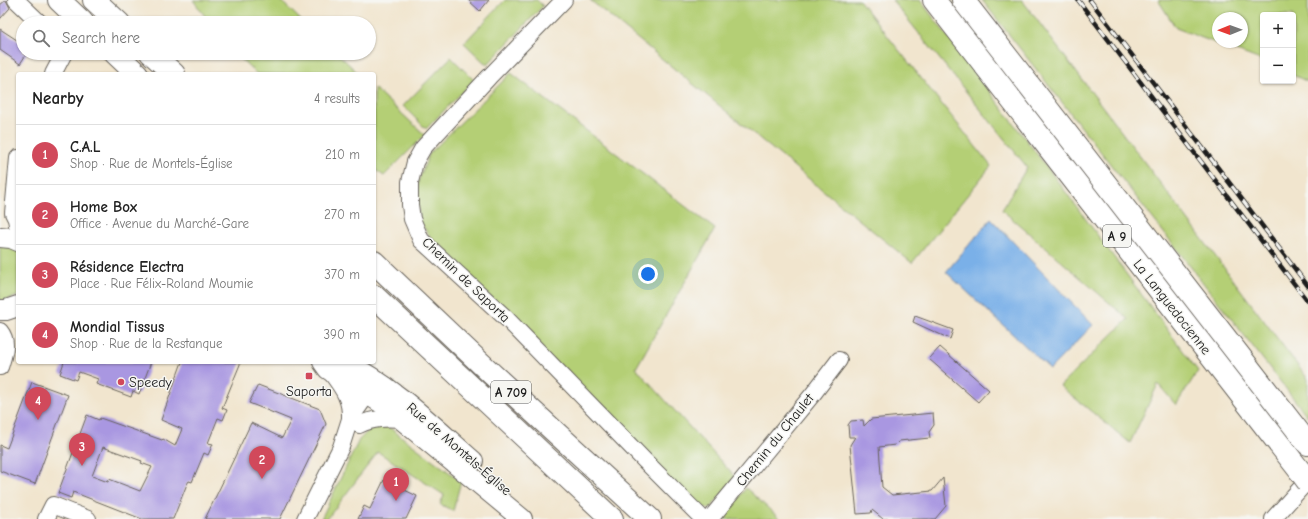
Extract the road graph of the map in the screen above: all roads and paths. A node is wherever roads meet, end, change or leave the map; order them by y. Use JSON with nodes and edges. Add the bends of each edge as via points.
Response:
{"nodes":[{"id":1,"x":16,"y":0,"type":"edge"},
{"id":2,"x":59,"y":0,"type":"edge"},
{"id":3,"x":94,"y":0,"type":"edge"},
{"id":4,"x":564,"y":0,"type":"edge"},
{"id":5,"x":934,"y":0,"type":"edge"},
{"id":6,"x":962,"y":0,"type":"edge"},
{"id":7,"x":33,"y":16,"type":"edge"},
{"id":8,"x":76,"y":16,"type":"edge"},
{"id":9,"x":111,"y":16,"type":"edge"},
{"id":10,"x":60,"y":60,"type":"edge"},
{"id":11,"x":122,"y":60,"type":"edge"},
{"id":12,"x":159,"y":60,"type":"edge"},
{"id":13,"x":54,"y":72,"type":"edge"},
{"id":14,"x":135,"y":72,"type":"edge"},
{"id":15,"x":172,"y":72,"type":"edge"},
{"id":16,"x":16,"y":180,"type":"edge"},
{"id":17,"x":13,"y":213,"type":"junction"},
{"id":18,"x":16,"y":219,"type":"edge"},
{"id":19,"x":0,"y":235,"type":"edge"},
{"id":20,"x":16,"y":240,"type":"edge"},
{"id":21,"x":376,"y":264,"type":"edge"},
{"id":22,"x":376,"y":298,"type":"edge"},
{"id":23,"x":12,"y":308,"type":"edge"},
{"id":24,"x":2,"y":333,"type":"edge"},
{"id":25,"x":839,"y":360,"type":"dead end"},
{"id":26,"x":332,"y":364,"type":"edge"},
{"id":27,"x":0,"y":367,"type":"edge"},
{"id":28,"x":373,"y":388,"type":"junction"},
{"id":29,"x":402,"y":419,"type":"junction"},
{"id":30,"x":354,"y":422,"type":"junction"},
{"id":31,"x":1308,"y":444,"type":"edge"},
{"id":32,"x":1305,"y":477,"type":"edge"},
{"id":33,"x":50,"y":512,"type":"edge"},
{"id":34,"x":88,"y":519,"type":"edge"},
{"id":35,"x":305,"y":519,"type":"edge"},
{"id":36,"x":522,"y":519,"type":"edge"},
{"id":37,"x":539,"y":519,"type":"edge"},
{"id":38,"x":612,"y":519,"type":"edge"},
{"id":39,"x":650,"y":519,"type":"edge"},
{"id":40,"x":703,"y":519,"type":"edge"},
{"id":41,"x":710,"y":519,"type":"edge"},
{"id":42,"x":1273,"y":519,"type":"edge"}],
"edges":[{"from":1,"to":7,"type":"street"},
{"from":2,"to":8,"type":"highway"},
{"from":3,"to":9,"type":"highway"},
{"from":4,"to":40,"type":"street","name":"Chemin de Saporta","via":[[423,148],[415,162],[410,182],[412,219],[421,240],[507,319]]},
{"from":5,"to":32,"type":"highway","name":"La Languedocienne","number":"A 9"},
{"from":6,"to":31,"type":"highway","name":"La Languedocienne","number":"A 9"},
{"from":10,"to":13,"type":"street"},
{"from":11,"to":14,"type":"highway"},
{"from":12,"to":15,"type":"highway"},
{"from":16,"to":17,"type":"street"},
{"from":17,"to":18,"type":"street"},
{"from":17,"to":19,"type":"street"},
{"from":19,"to":20,"type":"main road"},
{"from":21,"to":39,"type":"highway","number":"A 709"},
{"from":22,"to":38,"type":"highway","number":"A 709"},
{"from":23,"to":24,"type":"street","via":[[7,332]]},
{"from":24,"to":27,"type":"street","via":[[6,348]]},
{"from":25,"to":41,"type":"street","name":"Chemin du Chaulet"},
{"from":26,"to":28,"type":"main road","via":[[364,372]]},
{"from":26,"to":30,"type":"street","via":[[350,404]]},
{"from":28,"to":29,"type":"main road","name":"Rue de Montels-Église"},
{"from":28,"to":30,"type":"street","via":[[367,405]]},
{"from":28,"to":37,"type":"main road","name":"Rue de Montels-Église","via":[[392,392],[420,414]]},
{"from":29,"to":30,"type":"street","via":[[376,418]]},
{"from":29,"to":36,"type":"main road","name":"Rue de Montels-Église"},
{"from":30,"to":35,"type":"street"},
{"from":32,"to":42,"type":"street"},
{"from":33,"to":34,"type":"street"}]}
